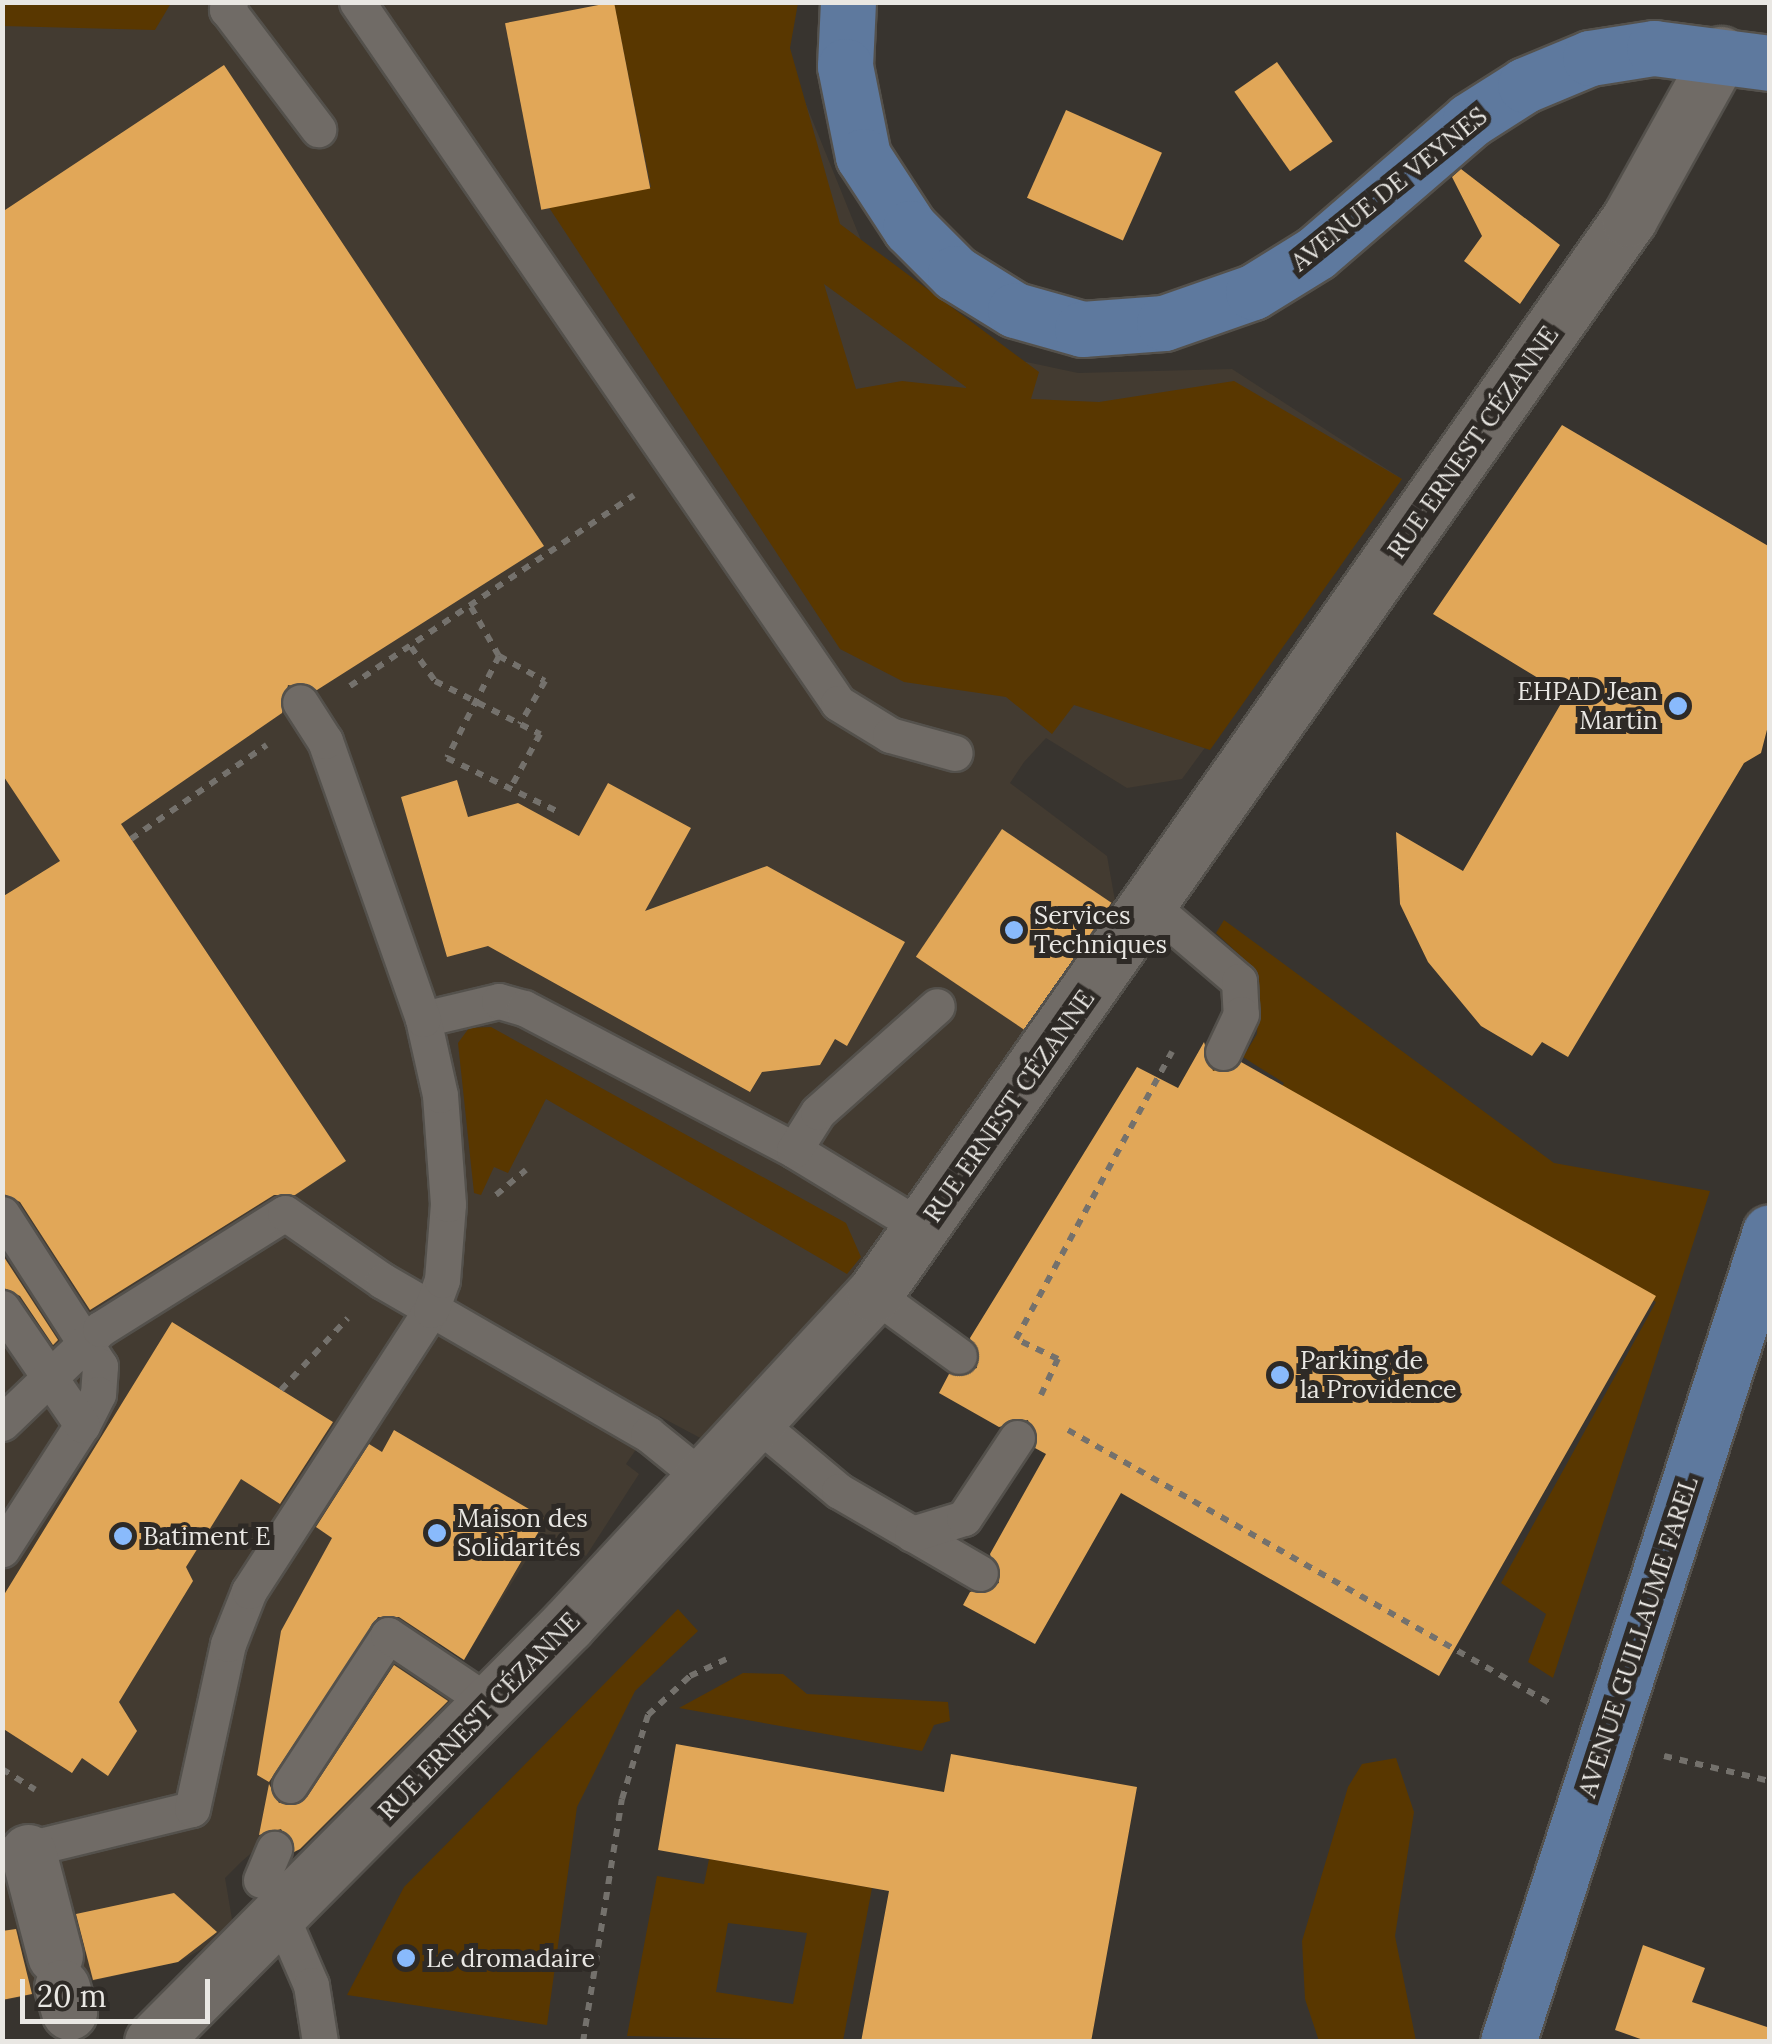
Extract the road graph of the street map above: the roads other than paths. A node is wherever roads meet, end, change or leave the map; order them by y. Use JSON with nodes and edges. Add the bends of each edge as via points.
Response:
{"nodes":[{"id":1,"x":230,"y":2,"type":"edge"},
{"id":2,"x":357,"y":2,"type":"edge"},
{"id":3,"x":848,"y":2,"type":"edge"},
{"id":4,"x":1745,"y":59,"type":"edge"},
{"id":5,"x":318,"y":129,"type":"dead end"},
{"id":6,"x":300,"y":702,"type":"dead end"},
{"id":7,"x":955,"y":754,"type":"dead end"},
{"id":8,"x":1150,"y":904,"type":"junction"},
{"id":9,"x":937,"y":1006,"type":"dead end"},
{"id":10,"x":424,"y":1019,"type":"junction"},
{"id":11,"x":1223,"y":1052,"type":"dead end"},
{"id":12,"x":794,"y":1150,"type":"junction"},
{"id":13,"x":2,"y":1214,"type":"edge"},
{"id":14,"x":924,"y":1229,"type":"junction"},
{"id":15,"x":1770,"y":1232,"type":"edge"},
{"id":16,"x":874,"y":1294,"type":"junction"},
{"id":17,"x":2,"y":1308,"type":"edge"},
{"id":18,"x":431,"y":1310,"type":"junction"},
{"id":19,"x":959,"y":1356,"type":"dead end"},
{"id":20,"x":2,"y":1423,"type":"edge"},
{"id":21,"x":1025,"y":1424,"type":"road end"},
{"id":22,"x":82,"y":1425,"type":"junction"},
{"id":23,"x":760,"y":1425,"type":"junction"},
{"id":24,"x":706,"y":1481,"type":"junction"},
{"id":25,"x":912,"y":1534,"type":"junction"},
{"id":26,"x":2,"y":1549,"type":"edge"},
{"id":27,"x":980,"y":1573,"type":"dead end"},
{"id":28,"x":491,"y":1704,"type":"junction"},
{"id":29,"x":290,"y":1786,"type":"dead end"},
{"id":30,"x":11,"y":1846,"type":"edge"},
{"id":31,"x":272,"y":1883,"type":"junction"},
{"id":32,"x":66,"y":1999,"type":"edge"},
{"id":33,"x":152,"y":2042,"type":"edge"},
{"id":34,"x":320,"y":2042,"type":"edge"},
{"id":35,"x":1508,"y":2042,"type":"edge"}],
"edges":[{"from":1,"to":5,"type":"lane","via":[[227,9]]},
{"from":2,"to":7,"type":"lane","via":[[838,703],[890,735]]},
{"from":3,"to":4,"type":"main road","name":"AVENUE DE VEYNES","via":[[845,66],[863,156],[910,228],[955,274],[1015,310],[1082,329],[1164,324],[1253,292],[1316,253],[1470,120],[1525,84],[1590,58],[1654,48]]},
{"from":4,"to":8,"type":"street","name":"RUE ERNEST CÉZANNE"},
{"from":6,"to":10,"type":"lane","via":[[325,741]]},
{"from":8,"to":11,"type":"lane","via":[[1222,958],[1239,981],[1241,1014]]},
{"from":8,"to":14,"type":"street","name":"RUE ERNEST CÉZANNE"},
{"from":9,"to":12,"type":"lane","via":[[818,1112]]},
{"from":10,"to":12,"type":"lane","via":[[500,1001],[524,1008]]},
{"from":10,"to":18,"type":"lane","via":[[448,1204]]},
{"from":12,"to":14,"type":"lane"},
{"from":13,"to":22,"type":"lane","via":[[100,1366],[98,1394]]},
{"from":14,"to":16,"type":"street","name":"RUE ERNEST CÉZANNE"},
{"from":15,"to":35,"type":"main road","name":"AVENUE GUILLAUME FAREL"},
{"from":16,"to":19,"type":"lane"},
{"from":16,"to":23,"type":"street","name":"RUE ERNEST CÉZANNE"},
{"from":17,"to":22,"type":"lane"},
{"from":18,"to":20,"type":"lane","via":[[286,1213],[100,1329]]},
{"from":18,"to":24,"type":"lane","via":[[595,1404]]},
{"from":18,"to":30,"type":"lane","via":[[249,1591],[228,1644],[192,1809]]},
{"from":21,"to":25,"type":"lane","via":[[964,1518]]},
{"from":22,"to":26,"type":"lane"},
{"from":23,"to":24,"type":"street","name":"RUE ERNEST CÉZANNE"},
{"from":23,"to":25,"type":"lane","via":[[839,1492]]},
{"from":24,"to":28,"type":"street","name":"RUE ERNEST CÉZANNE"},
{"from":25,"to":27,"type":"lane"},
{"from":28,"to":29,"type":"lane","via":[[388,1635]]},
{"from":28,"to":31,"type":"street","name":"RUE ERNEST CÉZANNE"},
{"from":30,"to":32,"type":"street"},
{"from":31,"to":33,"type":"street","name":"RUE ERNEST CÉZANNE"},
{"from":31,"to":34,"type":"lane","via":[[311,1985]]}]}
